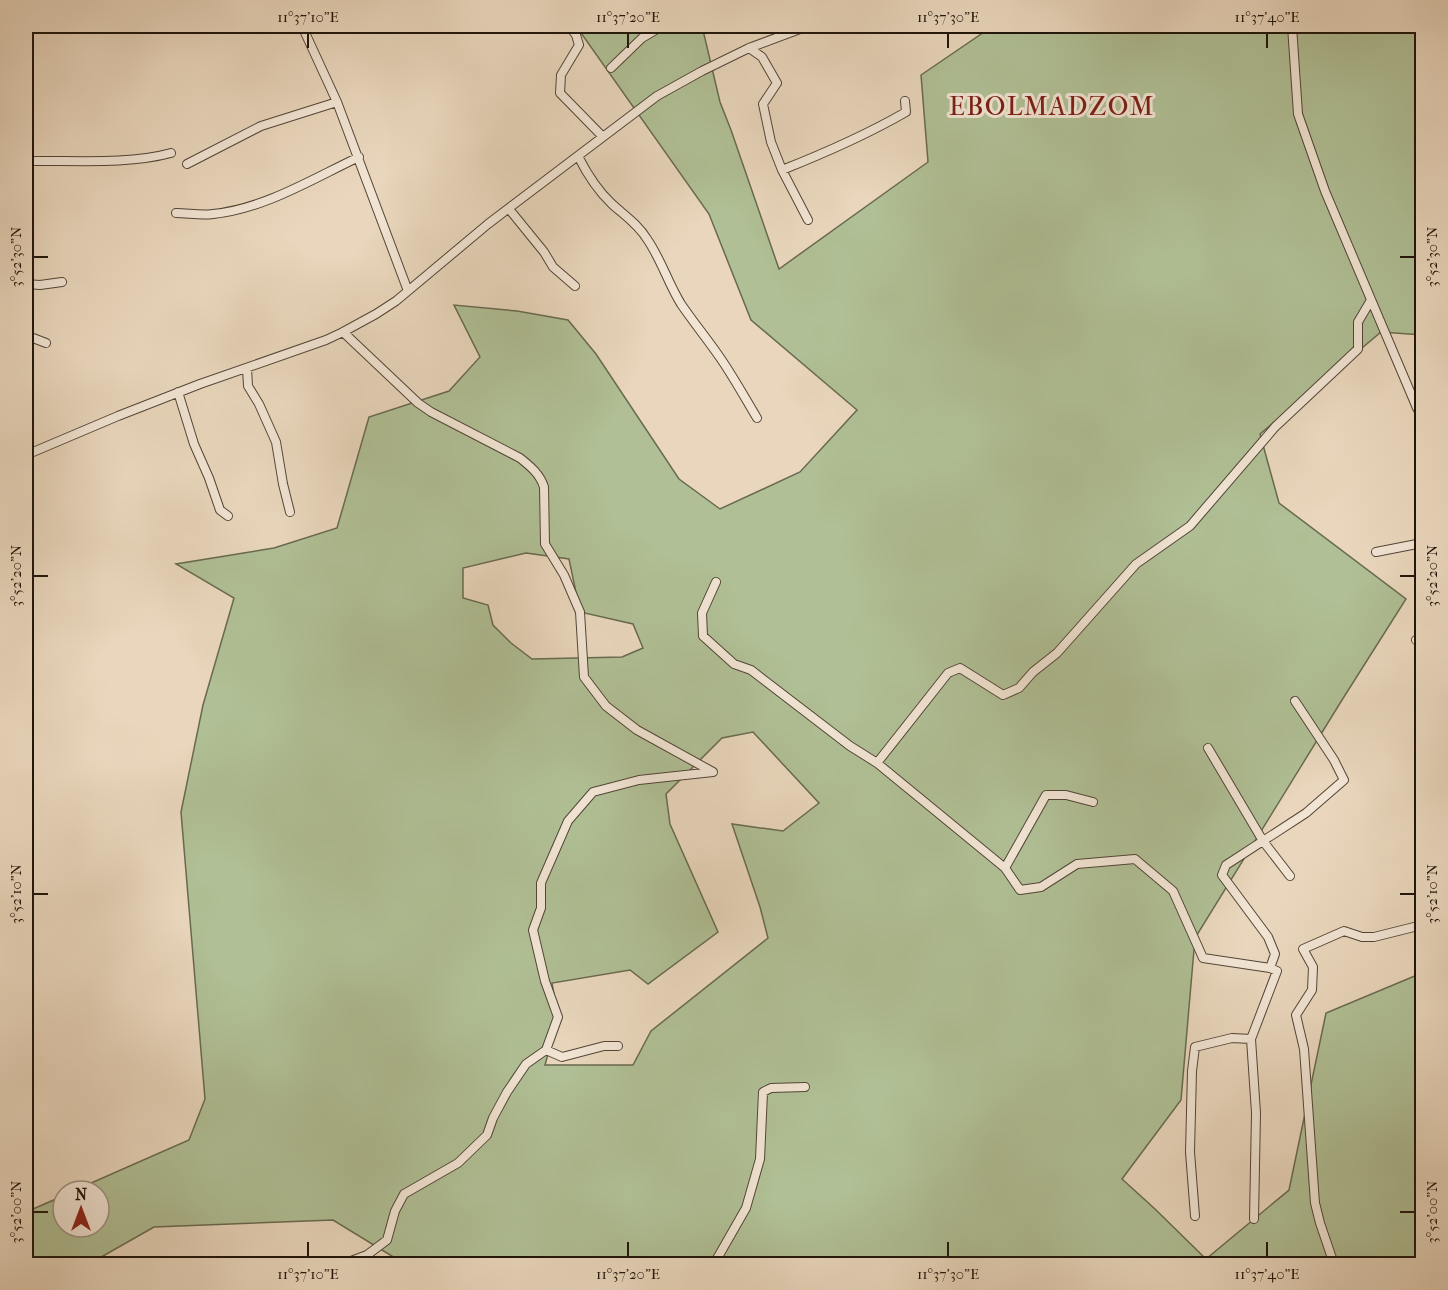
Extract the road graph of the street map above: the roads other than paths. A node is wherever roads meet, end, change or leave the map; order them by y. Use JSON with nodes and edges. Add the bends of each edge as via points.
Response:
{"nodes":[{"id":1,"x":302,"y":26,"type":"edge"},
{"id":2,"x":569,"y":26,"type":"edge"},
{"id":3,"x":662,"y":26,"type":"edge"},
{"id":4,"x":808,"y":26,"type":"edge"},
{"id":5,"x":1292,"y":26,"type":"edge"},
{"id":6,"x":749,"y":48,"type":"junction"},
{"id":7,"x":610,"y":68,"type":"dead end"},
{"id":8,"x":905,"y":101,"type":"dead end"},
{"id":9,"x":337,"y":102,"type":"junction"},
{"id":10,"x":603,"y":137,"type":"junction"},
{"id":11,"x":171,"y":153,"type":"dead end"},
{"id":12,"x":578,"y":156,"type":"junction"},
{"id":13,"x":359,"y":157,"type":"junction"},
{"id":14,"x":26,"y":161,"type":"edge"},
{"id":15,"x":187,"y":164,"type":"dead end"},
{"id":16,"x":782,"y":170,"type":"junction"},
{"id":17,"x":509,"y":208,"type":"junction"},
{"id":18,"x":176,"y":213,"type":"dead end"},
{"id":19,"x":808,"y":220,"type":"dead end"},
{"id":20,"x":62,"y":282,"type":"dead end"},
{"id":21,"x":26,"y":284,"type":"edge"},
{"id":22,"x":576,"y":286,"type":"dead end"},
{"id":23,"x":408,"y":291,"type":"junction"},
{"id":24,"x":1371,"y":300,"type":"junction"},
{"id":25,"x":343,"y":332,"type":"junction"},
{"id":26,"x":26,"y":339,"type":"edge"},
{"id":27,"x":46,"y":343,"type":"dead end"},
{"id":28,"x":247,"y":368,"type":"junction"},
{"id":29,"x":178,"y":392,"type":"junction"},
{"id":30,"x":1422,"y":416,"type":"edge"},
{"id":31,"x":757,"y":418,"type":"dead end"},
{"id":32,"x":26,"y":455,"type":"edge"},
{"id":33,"x":290,"y":512,"type":"dead end"},
{"id":34,"x":228,"y":516,"type":"dead end"},
{"id":35,"x":1422,"y":543,"type":"edge"},
{"id":36,"x":1376,"y":552,"type":"dead end"},
{"id":37,"x":716,"y":582,"type":"dead end"},
{"id":38,"x":1295,"y":701,"type":"dead end"},
{"id":39,"x":1208,"y":748,"type":"dead end"},
{"id":40,"x":877,"y":763,"type":"junction"},
{"id":41,"x":1093,"y":802,"type":"dead end"},
{"id":42,"x":1263,"y":841,"type":"junction"},
{"id":43,"x":1005,"y":868,"type":"junction"},
{"id":44,"x":1290,"y":876,"type":"dead end"},
{"id":45,"x":1422,"y":925,"type":"edge"},
{"id":46,"x":1270,"y":968,"type":"junction"},
{"id":47,"x":1251,"y":1039,"type":"junction"},
{"id":48,"x":618,"y":1046,"type":"dead end"},
{"id":49,"x":546,"y":1050,"type":"junction"},
{"id":50,"x":805,"y":1087,"type":"dead end"},
{"id":51,"x":1195,"y":1216,"type":"dead end"},
{"id":52,"x":1254,"y":1219,"type":"dead end"},
{"id":53,"x":343,"y":1264,"type":"edge"},
{"id":54,"x":714,"y":1264,"type":"edge"},
{"id":55,"x":1334,"y":1264,"type":"edge"}],
"edges":[{"from":1,"to":9,"type":"street"},
{"from":2,"to":10,"type":"street","via":[[579,45],[561,75],[560,93]]},
{"from":3,"to":7,"type":"street","via":[[642,38]]},
{"from":4,"to":6,"type":"street"},
{"from":5,"to":24,"type":"street","via":[[1299,114],[1324,191]]},
{"from":6,"to":10,"type":"street","via":[[657,96]]},
{"from":6,"to":16,"type":"street","via":[[762,57],[777,83],[763,104]]},
{"from":8,"to":16,"type":"street","via":[[906,112],[879,128]]},
{"from":9,"to":13,"type":"street"},
{"from":9,"to":15,"type":"street","via":[[261,126]]},
{"from":10,"to":12,"type":"street"},
{"from":11,"to":14,"type":"street","via":[[125,160]]},
{"from":12,"to":17,"type":"street"},
{"from":12,"to":31,"type":"street","via":[[595,186],[647,239],[681,304]]},
{"from":13,"to":18,"type":"street","via":[[242,210],[210,215]]},
{"from":13,"to":23,"type":"street"},
{"from":16,"to":19,"type":"street"},
{"from":17,"to":22,"type":"street","via":[[553,267]]},
{"from":17,"to":23,"type":"street"},
{"from":20,"to":21,"type":"street"},
{"from":23,"to":25,"type":"street"},
{"from":24,"to":30,"type":"street"},
{"from":24,"to":40,"type":"street","via":[[1358,322],[1358,350],[1275,427],[1190,526],[1137,564],[1057,653],[1019,688],[1004,695],[960,668],[948,673]]},
{"from":25,"to":28,"type":"street"},
{"from":25,"to":49,"type":"street","via":[[418,403],[520,458],[541,478],[545,544],[564,574],[580,612],[584,677],[606,706],[637,730],[713,772],[639,780],[593,792],[568,822],[541,883],[541,908],[533,930],[544,981],[558,1017]]},
{"from":26,"to":27,"type":"street"},
{"from":28,"to":29,"type":"street"},
{"from":28,"to":33,"type":"street","via":[[248,386],[276,442]]},
{"from":29,"to":32,"type":"street"},
{"from":29,"to":34,"type":"street","via":[[220,510]]},
{"from":35,"to":36,"type":"street"},
{"from":37,"to":40,"type":"street","via":[[702,613],[703,636],[734,664],[751,670]]},
{"from":38,"to":42,"type":"street","via":[[1344,780],[1306,813]]},
{"from":39,"to":42,"type":"street"},
{"from":40,"to":43,"type":"street"},
{"from":41,"to":43,"type":"street","via":[[1046,795]]},
{"from":42,"to":44,"type":"street"},
{"from":42,"to":46,"type":"street","via":[[1226,865],[1222,875],[1268,936],[1275,954]]},
{"from":43,"to":46,"type":"street","via":[[1020,890],[1041,887],[1077,864],[1135,859],[1173,891],[1203,958]]},
{"from":45,"to":55,"type":"street","via":[[1362,937],[1344,931],[1303,949],[1313,966],[1312,990],[1296,1015],[1304,1049],[1311,1168],[1315,1203]]},
{"from":46,"to":47,"type":"street","via":[[1277,971]]},
{"from":47,"to":51,"type":"street","via":[[1232,1038],[1195,1047],[1190,1152]]},
{"from":47,"to":52,"type":"street","via":[[1256,1113]]},
{"from":48,"to":49,"type":"street","via":[[562,1057]]},
{"from":49,"to":53,"type":"street","via":[[526,1064],[507,1092],[487,1135],[458,1163],[404,1194],[387,1240],[367,1255]]},
{"from":50,"to":54,"type":"street","via":[[771,1088],[764,1092],[760,1159],[746,1208]]}]}
